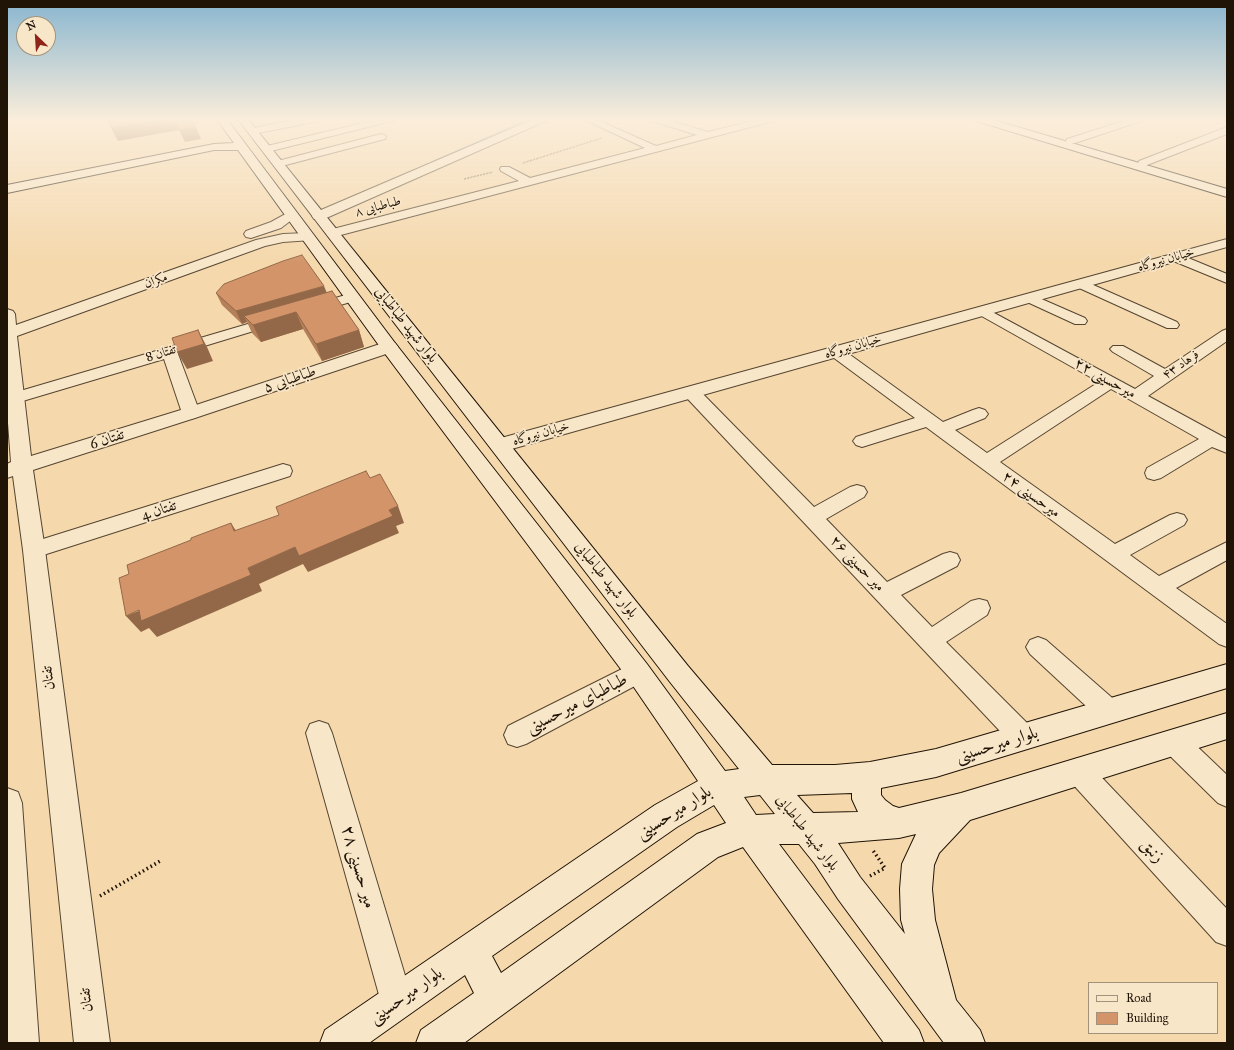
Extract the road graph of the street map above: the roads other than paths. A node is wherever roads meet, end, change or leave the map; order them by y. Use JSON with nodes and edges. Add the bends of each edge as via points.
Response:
{"nodes":[{"id":1,"x":76,"y":167,"type":"edge"},
{"id":2,"x":95,"y":167,"type":"edge"},
{"id":3,"x":271,"y":167,"type":"edge"},
{"id":4,"x":274,"y":167,"type":"edge"},
{"id":5,"x":427,"y":167,"type":"edge"},
{"id":6,"x":436,"y":167,"type":"edge"},
{"id":7,"x":586,"y":167,"type":"edge"},
{"id":8,"x":1141,"y":167,"type":"edge"},
{"id":9,"x":1156,"y":167,"type":"edge"},
{"id":10,"x":505,"y":169,"type":"road end"},
{"id":11,"x":7,"y":182,"type":"edge"},
{"id":12,"x":529,"y":182,"type":"junction"},
{"id":13,"x":1227,"y":188,"type":"edge"},
{"id":14,"x":7,"y":189,"type":"edge"},
{"id":15,"x":1227,"y":193,"type":"edge"},
{"id":16,"x":291,"y":215,"type":"junction"},
{"id":17,"x":322,"y":219,"type":"junction"},
{"id":18,"x":269,"y":227,"type":"junction"},
{"id":19,"x":307,"y":237,"type":"junction"},
{"id":20,"x":283,"y":238,"type":"junction"},
{"id":21,"x":1227,"y":243,"type":"edge"},
{"id":22,"x":1176,"y":257,"type":"junction"},
{"id":23,"x":1227,"y":279,"type":"edge"},
{"id":24,"x":1082,"y":284,"type":"junction"},
{"id":25,"x":352,"y":297,"type":"junction"},
{"id":26,"x":1030,"y":298,"type":"junction"},
{"id":27,"x":983,"y":311,"type":"junction"},
{"id":28,"x":1080,"y":321,"type":"dead end"},
{"id":29,"x":7,"y":325,"type":"edge"},
{"id":30,"x":1172,"y":325,"type":"dead end"},
{"id":31,"x":1227,"y":334,"type":"edge"},
{"id":32,"x":388,"y":347,"type":"junction"},
{"id":33,"x":1118,"y":349,"type":"dead end"},
{"id":34,"x":169,"y":352,"type":"junction"},
{"id":35,"x":836,"y":352,"type":"junction"},
{"id":36,"x":1166,"y":376,"type":"junction"},
{"id":37,"x":1111,"y":382,"type":"junction"},
{"id":38,"x":691,"y":392,"type":"junction"},
{"id":39,"x":1136,"y":396,"type":"junction"},
{"id":40,"x":16,"y":398,"type":"junction"},
{"id":41,"x":191,"y":413,"type":"junction"},
{"id":42,"x":978,"y":414,"type":"dead end"},
{"id":43,"x":935,"y":424,"type":"junction"},
{"id":44,"x":862,"y":441,"type":"dead end"},
{"id":45,"x":1220,"y":443,"type":"edge"},
{"id":46,"x":500,"y":445,"type":"junction"},
{"id":47,"x":987,"y":462,"type":"junction"},
{"id":48,"x":15,"y":469,"type":"edge"},
{"id":49,"x":283,"y":471,"type":"dead end"},
{"id":50,"x":1154,"y":473,"type":"dead end"},
{"id":51,"x":857,"y":492,"type":"dead end"},
{"id":52,"x":812,"y":518,"type":"junction"},
{"id":53,"x":1177,"y":520,"type":"dead end"},
{"id":54,"x":34,"y":550,"type":"junction"},
{"id":55,"x":1227,"y":550,"type":"edge"},
{"id":56,"x":1113,"y":555,"type":"junction"},
{"id":57,"x":950,"y":560,"type":"dead end"},
{"id":58,"x":1158,"y":587,"type":"junction"},
{"id":59,"x":885,"y":593,"type":"junction"},
{"id":60,"x":979,"y":608,"type":"dead end"},
{"id":61,"x":1227,"y":637,"type":"edge"},
{"id":62,"x":930,"y":640,"type":"junction"},
{"id":63,"x":1038,"y":647,"type":"dead end"},
{"id":64,"x":638,"y":672,"type":"junction"},
{"id":65,"x":1227,"y":676,"type":"edge"},
{"id":66,"x":1109,"y":711,"type":"junction"},
{"id":67,"x":1227,"y":726,"type":"edge"},
{"id":68,"x":319,"y":732,"type":"dead end"},
{"id":69,"x":517,"y":735,"type":"dead end"},
{"id":70,"x":1023,"y":737,"type":"junction"},
{"id":71,"x":1174,"y":742,"type":"junction"},
{"id":72,"x":1078,"y":771,"type":"junction"},
{"id":73,"x":870,"y":776,"type":"junction"},
{"id":74,"x":765,"y":780,"type":"junction"},
{"id":75,"x":718,"y":786,"type":"junction"},
{"id":76,"x":1227,"y":794,"type":"edge"},
{"id":77,"x":7,"y":803,"type":"edge"},
{"id":78,"x":961,"y":808,"type":"junction"},
{"id":79,"x":899,"y":823,"type":"junction"},
{"id":80,"x":804,"y":828,"type":"junction"},
{"id":81,"x":749,"y":830,"type":"junction"},
{"id":82,"x":1227,"y":931,"type":"edge"},
{"id":83,"x":471,"y":950,"type":"junction"},
{"id":84,"x":495,"y":999,"type":"junction"},
{"id":85,"x":397,"y":1002,"type":"junction"},
{"id":86,"x":942,"y":1010,"type":"junction"},
{"id":87,"x":22,"y":1043,"type":"edge"},
{"id":88,"x":92,"y":1043,"type":"edge"},
{"id":89,"x":338,"y":1043,"type":"edge"},
{"id":90,"x":434,"y":1043,"type":"edge"},
{"id":91,"x":906,"y":1043,"type":"edge"},
{"id":92,"x":967,"y":1043,"type":"edge"}],
"edges":[{"from":1,"to":11,"type":"main road"},
{"from":2,"to":14,"type":"main road"},
{"from":3,"to":16,"type":"main road","name":"بلوار شهید طباطبایی"},
{"from":4,"to":17,"type":"main road","name":"بلوار شهید طباطبایی"},
{"from":5,"to":17,"type":"main road"},
{"from":6,"to":17,"type":"main road"},
{"from":7,"to":12,"type":"street","name":"طباطبایی ۸"},
{"from":8,"to":15,"type":"main road"},
{"from":9,"to":13,"type":"main road"},
{"from":10,"to":12,"type":"street"},
{"from":12,"to":17,"type":"street","name":"طباطبایی ۸"},
{"from":16,"to":18,"type":"main road","name":"مکران"},
{"from":16,"to":19,"type":"main road","name":"بلوار شهید طباطبایی"},
{"from":17,"to":46,"type":"main road","name":"بلوار شهید طباطبایی"},
{"from":18,"to":20,"type":"main road","via":[[279,230]]},
{"from":18,"to":29,"type":"main road","name":"مکران"},
{"from":19,"to":20,"type":"main road","name":"مکران"},
{"from":19,"to":25,"type":"main road","name":"بلوار شهید طباطبایی"},
{"from":20,"to":29,"type":"main road","name":"مکران"},
{"from":21,"to":22,"type":"main road","name":"خیابان نیروگاه"},
{"from":22,"to":23,"type":"street"},
{"from":22,"to":24,"type":"main road","name":"خیابان نیروگاه"},
{"from":24,"to":26,"type":"main road","name":"خیابان نیروگاه"},
{"from":24,"to":30,"type":"street"},
{"from":25,"to":32,"type":"main road","name":"بلوار شهید طباطبایی"},
{"from":25,"to":34,"type":"street","name":"تفتان 8"},
{"from":26,"to":27,"type":"main road","name":"خیابان نیروگاه"},
{"from":26,"to":28,"type":"street"},
{"from":27,"to":35,"type":"main road","name":"خیابان نیروگاه"},
{"from":27,"to":37,"type":"street","name":"میرحسینی ۲۲"},
{"from":29,"to":40,"type":"main road","name":"تفتان"},
{"from":31,"to":36,"type":"street","name":"فرهاد ۴۳"},
{"from":32,"to":41,"type":"main road","name":"طباطبایی ۵"},
{"from":32,"to":64,"type":"main road","name":"بلوار شهید طباطبایی"},
{"from":33,"to":36,"type":"street"},
{"from":34,"to":40,"type":"street","name":"تفتان 8"},
{"from":34,"to":41,"type":"street"},
{"from":35,"to":38,"type":"main road","name":"خیابان نیروگاه"},
{"from":35,"to":43,"type":"street","name":"میرحسینی ۲۴"},
{"from":36,"to":39,"type":"street","name":"فرهاد ۴۳"},
{"from":37,"to":39,"type":"street","name":"میرحسینی ۲۲"},
{"from":37,"to":47,"type":"street"},
{"from":38,"to":46,"type":"main road","name":"خیابان نیروگاه"},
{"from":38,"to":52,"type":"street","name":"میر حسینی ۲۶"},
{"from":39,"to":45,"type":"street","name":"میرحسینی ۲۲"},
{"from":40,"to":48,"type":"main road","name":"تفتان"},
{"from":41,"to":48,"type":"main road","name":"تفتان 6"},
{"from":42,"to":43,"type":"street"},
{"from":43,"to":44,"type":"street"},
{"from":43,"to":47,"type":"street","name":"میرحسینی ۲۴"},
{"from":45,"to":50,"type":"street"},
{"from":46,"to":74,"type":"main road","name":"بلوار شهید طباطبایی"},
{"from":47,"to":56,"type":"street","name":"میرحسینی ۲۴"},
{"from":48,"to":54,"type":"main road","name":"تفتان"},
{"from":49,"to":54,"type":"street","name":"تفتان 4"},
{"from":51,"to":52,"type":"street"},
{"from":52,"to":59,"type":"street","name":"میر حسینی ۲۶"},
{"from":53,"to":56,"type":"street"},
{"from":54,"to":88,"type":"main road","name":"تفتان"},
{"from":55,"to":58,"type":"street"},
{"from":56,"to":58,"type":"street","name":"میرحسینی ۲۴"},
{"from":57,"to":59,"type":"street"},
{"from":58,"to":61,"type":"street","name":"میرحسینی ۲۴"},
{"from":59,"to":62,"type":"street","name":"میر حسینی ۲۶"},
{"from":60,"to":62,"type":"street"},
{"from":62,"to":70,"type":"street","name":"میر حسینی ۲۶"},
{"from":63,"to":66,"type":"street"},
{"from":64,"to":69,"type":"street","name":"طباطبای میرحسینی"},
{"from":64,"to":75,"type":"main road","name":"بلوار شهید طباطبایی"},
{"from":65,"to":66,"type":"main road","name":"بلوار میرحسینی"},
{"from":66,"to":70,"type":"main road","name":"بلوار میرحسینی"},
{"from":67,"to":71,"type":"main road"},
{"from":68,"to":85,"type":"street","name":"میر حسینی ۲۸"},
{"from":70,"to":73,"type":"main road","name":"بلوار میرحسینی","via":[[936,763]]},
{"from":71,"to":72,"type":"main road"},
{"from":71,"to":76,"type":"street"},
{"from":72,"to":78,"type":"main road"},
{"from":72,"to":82,"type":"street","name":"زنبق"},
{"from":73,"to":74,"type":"main road","name":"بلوار میرحسینی","via":[[835,780]]},
{"from":73,"to":79,"type":"main road","via":[[866,786],[867,799],[874,811],[886,820]]},
{"from":74,"to":75,"type":"main road","name":"بلوار میرحسینی"},
{"from":74,"to":80,"type":"main road","name":"بلوار شهید طباطبایی"},
{"from":75,"to":81,"type":"main road","name":"بلوار شهید طباطبایی"},
{"from":75,"to":83,"type":"main road","name":"بلوار میرحسینی","via":[[666,816]]},
{"from":77,"to":87,"type":"main road"},
{"from":78,"to":79,"type":"main road"},
{"from":78,"to":86,"type":"main road","via":[[928,842],[918,864],[918,920]]},
{"from":79,"to":80,"type":"main road"},
{"from":80,"to":81,"type":"main road"},
{"from":80,"to":86,"type":"main road","name":"بلوار شهید طباطبایی","via":[[826,853],[849,888]]},
{"from":81,"to":84,"type":"main road","via":[[708,845]]},
{"from":81,"to":91,"type":"main road","name":"بلوار شهید طباطبایی"},
{"from":83,"to":84,"type":"main road"},
{"from":83,"to":85,"type":"main road","name":"بلوار میرحسینی"},
{"from":84,"to":90,"type":"main road"},
{"from":85,"to":89,"type":"main road","name":"بلوار میرحسینی"},
{"from":86,"to":92,"type":"main road","name":"بلوار شهید طباطبایی"}]}
